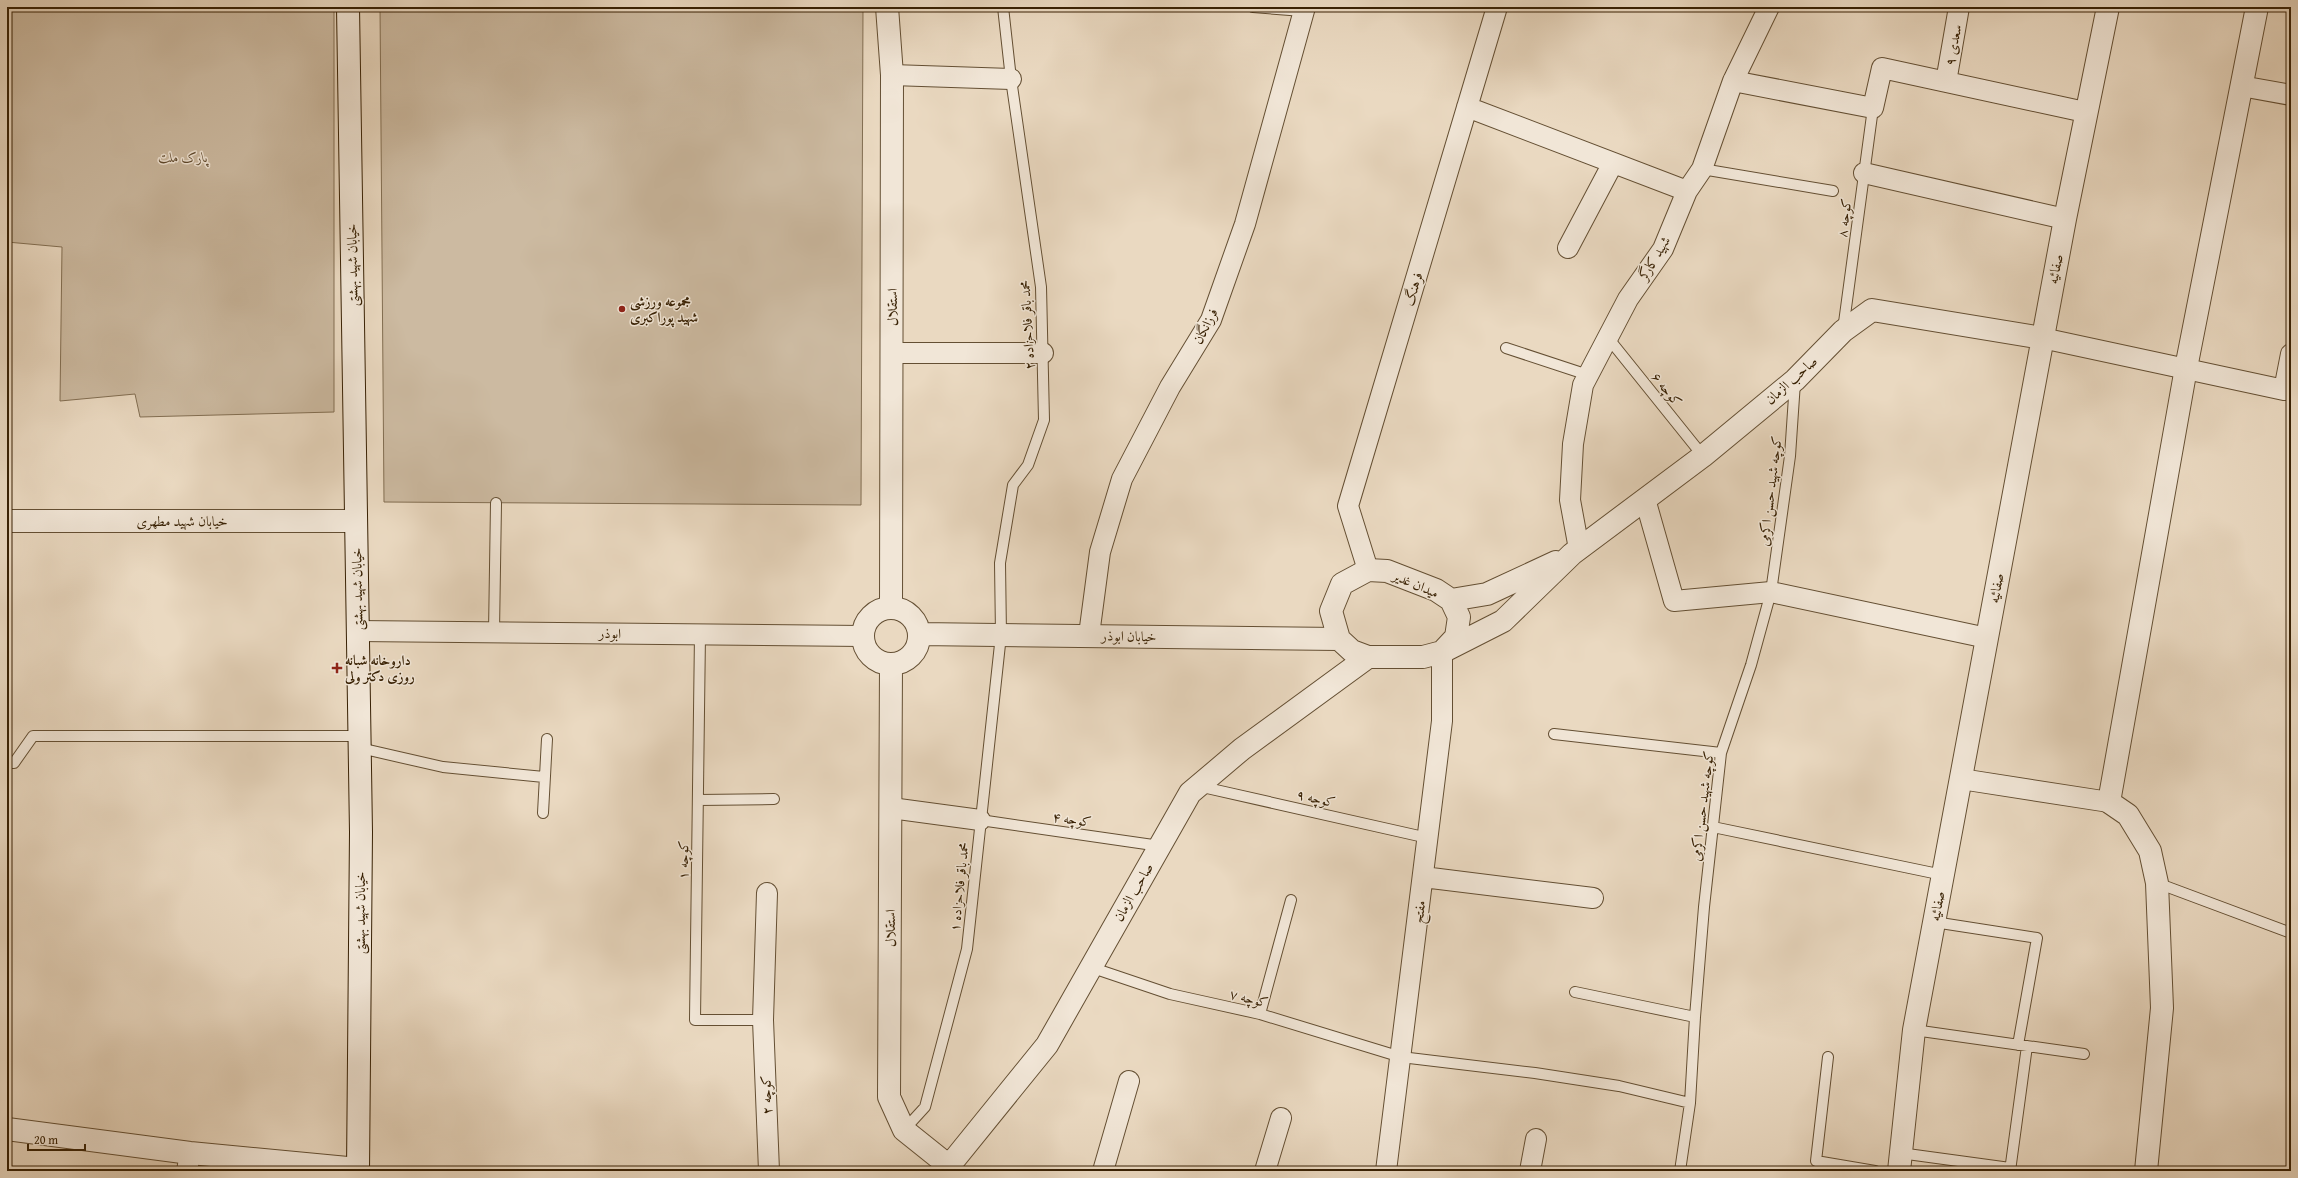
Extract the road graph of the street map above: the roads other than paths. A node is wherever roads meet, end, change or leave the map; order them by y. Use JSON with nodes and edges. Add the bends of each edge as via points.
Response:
{"nodes":[{"id":1,"x":348,"y":7,"type":"edge"},
{"id":2,"x":887,"y":7,"type":"edge"},
{"id":3,"x":1003,"y":7,"type":"edge"},
{"id":4,"x":1253,"y":7,"type":"edge"},
{"id":5,"x":1497,"y":7,"type":"edge"},
{"id":6,"x":1769,"y":7,"type":"edge"},
{"id":7,"x":1959,"y":7,"type":"edge"},
{"id":8,"x":2108,"y":7,"type":"edge"},
{"id":9,"x":2257,"y":7,"type":"edge"},
{"id":10,"x":1304,"y":9,"type":"edge"},
{"id":11,"x":892,"y":75,"type":"junction"},
{"id":12,"x":1011,"y":79,"type":"junction"},
{"id":13,"x":1732,"y":81,"type":"junction"},
{"id":14,"x":1946,"y":82,"type":"junction"},
{"id":15,"x":2241,"y":86,"type":"junction"},
{"id":16,"x":2291,"y":95,"type":"edge"},
{"id":17,"x":1467,"y":107,"type":"junction"},
{"id":18,"x":1873,"y":108,"type":"junction"},
{"id":19,"x":2085,"y":112,"type":"junction"},
{"id":20,"x":1613,"y":163,"type":"junction"},
{"id":21,"x":1702,"y":169,"type":"junction"},
{"id":22,"x":1864,"y":174,"type":"junction"},
{"id":23,"x":1687,"y":191,"type":"junction"},
{"id":24,"x":1833,"y":191,"type":"dead end"},
{"id":25,"x":2065,"y":219,"type":"junction"},
{"id":26,"x":1568,"y":248,"type":"dead end"},
{"id":27,"x":1842,"y":331,"type":"junction"},
{"id":28,"x":2042,"y":338,"type":"junction"},
{"id":29,"x":1609,"y":339,"type":"junction"},
{"id":30,"x":1506,"y":348,"type":"dead end"},
{"id":31,"x":892,"y":353,"type":"junction"},
{"id":32,"x":1043,"y":353,"type":"junction"},
{"id":33,"x":2291,"y":354,"type":"edge"},
{"id":34,"x":2186,"y":368,"type":"junction"},
{"id":35,"x":1588,"y":375,"type":"junction"},
{"id":36,"x":1795,"y":380,"type":"junction"},
{"id":37,"x":1703,"y":456,"type":"junction"},
{"id":38,"x":1646,"y":499,"type":"junction"},
{"id":39,"x":496,"y":503,"type":"dead end"},
{"id":40,"x":7,"y":521,"type":"edge"},
{"id":41,"x":356,"y":521,"type":"junction"},
{"id":42,"x":1575,"y":552,"type":"junction"},
{"id":43,"x":1368,"y":570,"type":"junction"},
{"id":44,"x":1771,"y":592,"type":"junction"},
{"id":45,"x":1451,"y":600,"type":"junction"},
{"id":46,"x":891,"y":607,"type":"junction"},
{"id":47,"x":358,"y":631,"type":"junction"},
{"id":48,"x":494,"y":632,"type":"junction"},
{"id":49,"x":700,"y":634,"type":"junction"},
{"id":50,"x":919,"y":634,"type":"junction"},
{"id":51,"x":1001,"y":635,"type":"junction"},
{"id":52,"x":863,"y":636,"type":"junction"},
{"id":53,"x":1089,"y":636,"type":"junction"},
{"id":54,"x":1987,"y":638,"type":"junction"},
{"id":55,"x":1339,"y":639,"type":"junction"},
{"id":56,"x":1442,"y":652,"type":"junction"},
{"id":57,"x":1368,"y":657,"type":"junction"},
{"id":58,"x":891,"y":664,"type":"junction"},
{"id":59,"x":1554,"y":734,"type":"dead end"},
{"id":60,"x":547,"y":738,"type":"dead end"},
{"id":61,"x":359,"y":742,"type":"junction"},
{"id":62,"x":1721,"y":753,"type":"junction"},
{"id":63,"x":7,"y":763,"type":"edge"},
{"id":64,"x":544,"y":777,"type":"junction"},
{"id":65,"x":1961,"y":779,"type":"junction"},
{"id":66,"x":1198,"y":786,"type":"junction"},
{"id":67,"x":774,"y":799,"type":"dead end"},
{"id":68,"x":698,"y":800,"type":"junction"},
{"id":69,"x":2109,"y":802,"type":"junction"},
{"id":70,"x":891,"y":808,"type":"junction"},
{"id":71,"x":543,"y":813,"type":"dead end"},
{"id":72,"x":980,"y":820,"type":"junction"},
{"id":73,"x":1713,"y":827,"type":"junction"},
{"id":74,"x":1428,"y":838,"type":"junction"},
{"id":75,"x":1160,"y":846,"type":"junction"},
{"id":76,"x":1943,"y":875,"type":"junction"},
{"id":77,"x":1423,"y":877,"type":"junction"},
{"id":78,"x":2157,"y":883,"type":"junction"},
{"id":79,"x":767,"y":893,"type":"dead end"},
{"id":80,"x":1593,"y":898,"type":"dead end"},
{"id":81,"x":1290,"y":900,"type":"dead end"},
{"id":82,"x":1934,"y":922,"type":"junction"},
{"id":83,"x":2291,"y":933,"type":"edge"},
{"id":84,"x":1090,"y":967,"type":"junction"},
{"id":85,"x":1574,"y":992,"type":"dead end"},
{"id":86,"x":1260,"y":1014,"type":"junction"},
{"id":87,"x":1694,"y":1017,"type":"junction"},
{"id":88,"x":763,"y":1020,"type":"junction"},
{"id":89,"x":1914,"y":1030,"type":"junction"},
{"id":90,"x":2022,"y":1046,"type":"junction"},
{"id":91,"x":2084,"y":1054,"type":"dead end"},
{"id":92,"x":1401,"y":1057,"type":"junction"},
{"id":93,"x":1828,"y":1057,"type":"dead end"},
{"id":94,"x":1129,"y":1081,"type":"dead end"},
{"id":95,"x":1690,"y":1103,"type":"junction"},
{"id":96,"x":1281,"y":1118,"type":"dead end"},
{"id":97,"x":7,"y":1130,"type":"edge"},
{"id":98,"x":904,"y":1130,"type":"junction"},
{"id":99,"x":1536,"y":1140,"type":"dead end"},
{"id":100,"x":188,"y":1162,"type":"edge"},
{"id":101,"x":1899,"y":1162,"type":"edge"},
{"id":102,"x":947,"y":1168,"type":"edge"},
{"id":103,"x":358,"y":1170,"type":"edge"},
{"id":104,"x":2010,"y":1170,"type":"edge"},
{"id":105,"x":769,"y":1171,"type":"edge"},
{"id":106,"x":1103,"y":1171,"type":"edge"},
{"id":107,"x":1266,"y":1171,"type":"edge"},
{"id":108,"x":1386,"y":1171,"type":"edge"},
{"id":109,"x":1530,"y":1171,"type":"edge"},
{"id":110,"x":1680,"y":1171,"type":"edge"},
{"id":111,"x":1875,"y":1171,"type":"edge"},
{"id":112,"x":2146,"y":1171,"type":"edge"}],
"edges":[{"from":1,"to":41,"type":"street","name":"خیابان شهید بهشتی"},
{"from":2,"to":11,"type":"street","name":"استقلال"},
{"from":3,"to":12,"type":"lane","name":"محمد باقر فلاحزاده ۲"},
{"from":4,"to":10,"type":"lane"},
{"from":5,"to":17,"type":"street","name":"فرهنگ"},
{"from":6,"to":13,"type":"street","name":"شهید کارگر"},
{"from":7,"to":14,"type":"street","name":"سعدی ۹"},
{"from":8,"to":19,"type":"street","name":"صفائیه"},
{"from":9,"to":15,"type":"street"},
{"from":10,"to":53,"type":"street","name":"فرزانگان","via":[[1245,224],[1211,320],[1170,387],[1122,479],[1100,552]]},
{"from":11,"to":12,"type":"street"},
{"from":11,"to":31,"type":"street","name":"استقلال"},
{"from":12,"to":32,"type":"lane","name":"محمد باقر فلاحزاده ۲","via":[[1041,287]]},
{"from":13,"to":18,"type":"street"},
{"from":13,"to":21,"type":"street","name":"شهید کارگر"},
{"from":14,"to":18,"type":"street","via":[[1882,68]]},
{"from":14,"to":19,"type":"street"},
{"from":15,"to":16,"type":"street"},
{"from":15,"to":34,"type":"street"},
{"from":17,"to":20,"type":"street"},
{"from":17,"to":43,"type":"street","name":"فرهنگ","via":[[1348,506]]},
{"from":18,"to":22,"type":"lane","name":"کوچه ۸"},
{"from":19,"to":25,"type":"street","name":"صفائیه"},
{"from":20,"to":23,"type":"street"},
{"from":20,"to":26,"type":"street"},
{"from":21,"to":23,"type":"street","name":"شهید کارگر"},
{"from":21,"to":24,"type":"lane"},
{"from":22,"to":25,"type":"street"},
{"from":22,"to":27,"type":"lane","name":"کوچه ۸"},
{"from":23,"to":29,"type":"street","name":"شهید کارگر","via":[[1663,250],[1628,299]]},
{"from":25,"to":28,"type":"street","name":"صفائیه"},
{"from":27,"to":28,"type":"street","name":"صاحب الزمان","via":[[1872,310]]},
{"from":27,"to":36,"type":"street","name":"صاحب الزمان"},
{"from":28,"to":34,"type":"street"},
{"from":28,"to":54,"type":"street","name":"صفائیه"},
{"from":29,"to":35,"type":"street","name":"شهید کارگر"},
{"from":29,"to":37,"type":"lane","name":"کوچه ۶"},
{"from":30,"to":35,"type":"lane"},
{"from":31,"to":32,"type":"street"},
{"from":31,"to":46,"type":"street","name":"استقلال"},
{"from":32,"to":51,"type":"lane","name":"محمد باقر فلاحزاده ۲","via":[[1044,420],[1028,466],[1013,485],[1000,563]]},
{"from":33,"to":34,"type":"street","via":[[2284,390]]},
{"from":34,"to":69,"type":"street"},
{"from":35,"to":42,"type":"street","name":"شهید کارگر","via":[[1583,385],[1573,444],[1570,500]]},
{"from":36,"to":37,"type":"street","name":"صاحب الزمان"},
{"from":36,"to":44,"type":"lane","name":"کوچه شهید حسن اکرمی","via":[[1790,456]]},
{"from":37,"to":38,"type":"street","name":"صاحب الزمان"},
{"from":38,"to":42,"type":"street","name":"صاحب الزمان"},
{"from":38,"to":44,"type":"street","via":[[1674,600]]},
{"from":39,"to":48,"type":"lane"},
{"from":40,"to":41,"type":"street","name":"خیابان شهید مطهری"},
{"from":41,"to":47,"type":"street","name":"خیابان شهید بهشتی"},
{"from":42,"to":45,"type":"street","via":[[1487,594]]},
{"from":42,"to":56,"type":"street","via":[[1503,621]]},
{"from":43,"to":45,"type":"street","name":"میدان غدیر","via":[[1387,571],[1436,590]]},
{"from":43,"to":55,"type":"street","via":[[1342,584],[1331,611]]},
{"from":44,"to":54,"type":"street"},
{"from":44,"to":62,"type":"lane","name":"کوچه شهید حسن اکرمی","via":[[1751,664]]},
{"from":45,"to":56,"type":"street","name":"میدان غدیر","via":[[1459,617],[1456,637]]},
{"from":46,"to":50,"type":"street","via":[[910,614],[919,629]]},
{"from":46,"to":52,"type":"street","via":[[876,611],[864,625]]},
{"from":47,"to":48,"type":"street","name":"ابوذر"},
{"from":47,"to":61,"type":"street","name":"خیابان شهید بهشتی"},
{"from":48,"to":49,"type":"street","name":"ابوذر"},
{"from":49,"to":52,"type":"street","name":"ابوذر"},
{"from":49,"to":68,"type":"lane","name":"کوچه ۱"},
{"from":50,"to":51,"type":"street","name":"خیابان ابوذر"},
{"from":50,"to":58,"type":"street","via":[[917,647],[906,661]]},
{"from":51,"to":53,"type":"street","name":"خیابان ابوذر"},
{"from":51,"to":72,"type":"lane","name":"محمد باقر فلاحزاده ۱"},
{"from":52,"to":58,"type":"street","via":[[862,643],[872,658]]},
{"from":53,"to":55,"type":"street","name":"خیابان ابوذر"},
{"from":54,"to":65,"type":"street","name":"صفائیه"},
{"from":55,"to":57,"type":"street","via":[[1352,651]]},
{"from":56,"to":57,"type":"street","via":[[1423,657]]},
{"from":56,"to":74,"type":"street","name":"مفتح","via":[[1442,721]]},
{"from":57,"to":66,"type":"street","name":"صاحب الزمان","via":[[1242,749]]},
{"from":58,"to":70,"type":"street","name":"استقلال"},
{"from":59,"to":62,"type":"lane"},
{"from":60,"to":64,"type":"lane"},
{"from":61,"to":63,"type":"lane","via":[[32,736],[14,763]]},
{"from":61,"to":64,"type":"lane","via":[[443,767]]},
{"from":61,"to":103,"type":"street","name":"خیابان شهید بهشتی","via":[[361,832]]},
{"from":62,"to":73,"type":"lane","name":"کوچه شهید حسن اکرمی"},
{"from":64,"to":71,"type":"lane"},
{"from":65,"to":69,"type":"street"},
{"from":65,"to":76,"type":"street","name":"صفائیه"},
{"from":66,"to":74,"type":"lane","name":"کوچه ۹"},
{"from":66,"to":75,"type":"street","name":"صاحب الزمان","via":[[1190,793]]},
{"from":67,"to":68,"type":"lane"},
{"from":68,"to":88,"type":"lane","name":"کوچه ۱","via":[[696,1020]]},
{"from":69,"to":78,"type":"street","via":[[2128,815],[2150,851]]},
{"from":70,"to":72,"type":"street"},
{"from":70,"to":98,"type":"street","name":"استقلال","via":[[889,1097]]},
{"from":72,"to":75,"type":"lane","name":"کوچه ۴"},
{"from":72,"to":98,"type":"lane","name":"محمد باقر فلاحزاده ۱","via":[[967,949],[925,1107]]},
{"from":73,"to":76,"type":"lane"},
{"from":73,"to":87,"type":"lane","name":"کوچه شهید حسن اکرمی"},
{"from":74,"to":77,"type":"street","name":"مفتح"},
{"from":75,"to":84,"type":"street","name":"صاحب الزمان"},
{"from":76,"to":82,"type":"street","name":"صفائیه"},
{"from":77,"to":80,"type":"street"},
{"from":77,"to":92,"type":"street","name":"مفتح"},
{"from":78,"to":83,"type":"lane"},
{"from":78,"to":112,"type":"street","via":[[2162,1008]]},
{"from":79,"to":88,"type":"street","name":"کوچه ۲"},
{"from":81,"to":86,"type":"lane"},
{"from":82,"to":89,"type":"street","name":"صفائیه"},
{"from":82,"to":90,"type":"lane","via":[[2037,938]]},
{"from":84,"to":86,"type":"lane","name":"کوچه ۷","via":[[1170,994]]},
{"from":84,"to":102,"type":"street","name":"صاحب الزمان","via":[[1046,1045]]},
{"from":85,"to":87,"type":"lane"},
{"from":86,"to":92,"type":"lane","name":"کوچه ۷"},
{"from":87,"to":95,"type":"lane","name":"کوچه شهید حسن اکرمی"},
{"from":88,"to":105,"type":"street","name":"کوچه ۲"},
{"from":89,"to":90,"type":"lane"},
{"from":89,"to":101,"type":"street","name":"صفائیه"},
{"from":90,"to":91,"type":"lane"},
{"from":90,"to":104,"type":"lane"},
{"from":92,"to":95,"type":"lane","name":"کوچه ۷","via":[[1619,1086]]},
{"from":92,"to":108,"type":"street","name":"مفتح"},
{"from":93,"to":111,"type":"lane","via":[[1816,1162]]},
{"from":94,"to":106,"type":"street"},
{"from":95,"to":110,"type":"lane","name":"کوچه شهید حسن اکرمی"},
{"from":96,"to":107,"type":"street"},
{"from":97,"to":100,"type":"street"},
{"from":98,"to":102,"type":"street","name":"استقلال"},
{"from":99,"to":109,"type":"street"},
{"from":100,"to":103,"type":"street"},
{"from":101,"to":104,"type":"lane"}]}
